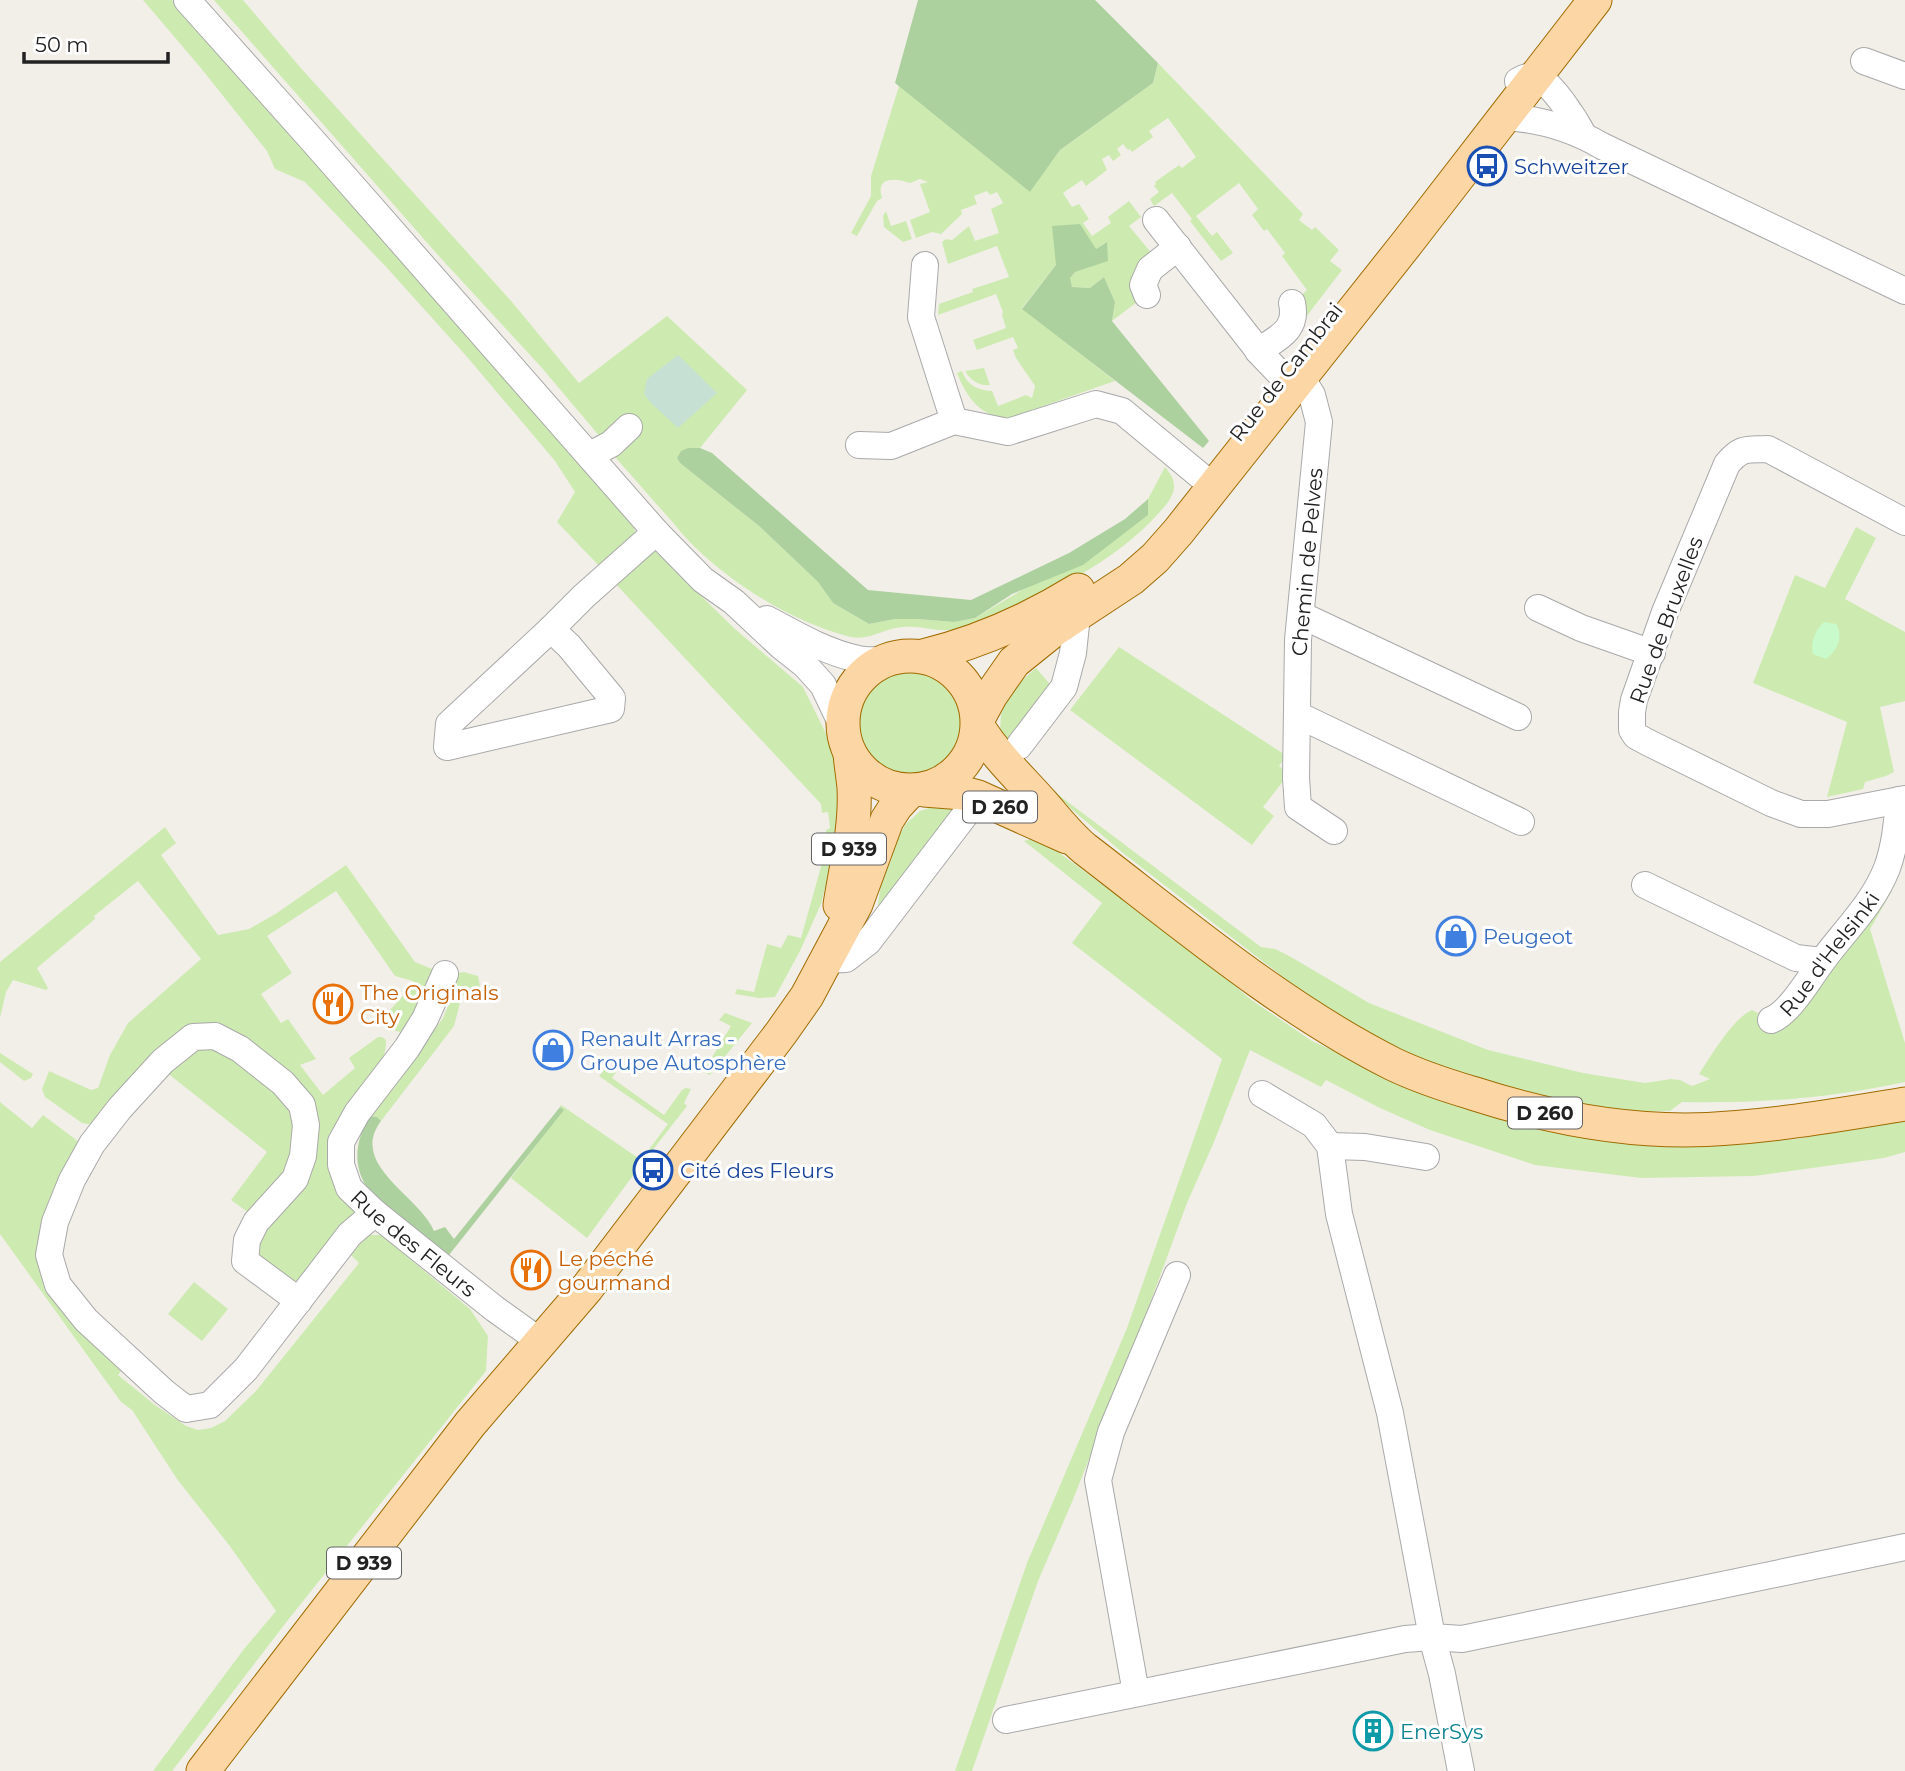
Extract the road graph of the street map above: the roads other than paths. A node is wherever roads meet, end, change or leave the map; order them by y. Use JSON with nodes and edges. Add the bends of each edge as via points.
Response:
{"nodes":[{"id":1,"x":187,"y":0,"type":"edge"},
{"id":2,"x":1577,"y":0,"type":"edge"},
{"id":3,"x":1595,"y":0,"type":"edge"},
{"id":4,"x":1864,"y":61,"type":"dead end"},
{"id":5,"x":1905,"y":76,"type":"edge"},
{"id":6,"x":1524,"y":80,"type":"junction"},
{"id":7,"x":1505,"y":117,"type":"junction"},
{"id":8,"x":1584,"y":135,"type":"junction"},
{"id":9,"x":1156,"y":220,"type":"dead end"},
{"id":10,"x":1178,"y":247,"type":"junction"},
{"id":11,"x":925,"y":265,"type":"dead end"},
{"id":12,"x":1905,"y":291,"type":"edge"},
{"id":13,"x":1147,"y":295,"type":"dead end"},
{"id":14,"x":1292,"y":303,"type":"dead end"},
{"id":15,"x":1258,"y":351,"type":"junction"},
{"id":16,"x":1292,"y":377,"type":"junction"},
{"id":17,"x":954,"y":421,"type":"junction"},
{"id":18,"x":629,"y":427,"type":"dead end"},
{"id":19,"x":859,"y":445,"type":"dead end"},
{"id":20,"x":590,"y":455,"type":"junction"},
{"id":21,"x":1203,"y":478,"type":"junction"},
{"id":22,"x":1905,"y":522,"type":"edge"},
{"id":23,"x":656,"y":532,"type":"junction"},
{"id":24,"x":734,"y":601,"type":"junction"},
{"id":25,"x":1538,"y":608,"type":"dead end"},
{"id":26,"x":1077,"y":615,"type":"junction"},
{"id":27,"x":1301,"y":615,"type":"junction"},
{"id":28,"x":551,"y":629,"type":"junction"},
{"id":29,"x":1652,"y":653,"type":"junction"},
{"id":30,"x":923,"y":656,"type":"junction"},
{"id":31,"x":885,"y":660,"type":"junction"},
{"id":32,"x":1297,"y":715,"type":"junction"},
{"id":33,"x":1518,"y":717,"type":"dead end"},
{"id":34,"x":978,"y":723,"type":"junction"},
{"id":35,"x":846,"y":741,"type":"junction"},
{"id":36,"x":1020,"y":746,"type":"dead end"},
{"id":37,"x":916,"y":790,"type":"junction"},
{"id":38,"x":1902,"y":799,"type":"edge"},
{"id":39,"x":968,"y":811,"type":"dead end"},
{"id":40,"x":1521,"y":822,"type":"dead end"},
{"id":41,"x":1334,"y":831,"type":"dead end"},
{"id":42,"x":1073,"y":839,"type":"junction"},
{"id":43,"x":1645,"y":886,"type":"dead end"},
{"id":44,"x":830,"y":951,"type":"junction"},
{"id":45,"x":1822,"y":961,"type":"junction"},
{"id":46,"x":445,"y":974,"type":"dead end"},
{"id":47,"x":1771,"y":1020,"type":"dead end"},
{"id":48,"x":1262,"y":1094,"type":"dead end"},
{"id":49,"x":1905,"y":1104,"type":"edge"},
{"id":50,"x":1330,"y":1146,"type":"junction"},
{"id":51,"x":1426,"y":1157,"type":"dead end"},
{"id":52,"x":374,"y":1213,"type":"junction"},
{"id":53,"x":1177,"y":1275,"type":"dead end"},
{"id":54,"x":299,"y":1301,"type":"junction"},
{"id":55,"x":534,"y":1350,"type":"junction"},
{"id":56,"x":1905,"y":1547,"type":"edge"},
{"id":57,"x":1432,"y":1637,"type":"junction"},
{"id":58,"x":1136,"y":1693,"type":"junction"},
{"id":59,"x":1006,"y":1720,"type":"dead end"},
{"id":60,"x":203,"y":1771,"type":"edge"},
{"id":61,"x":220,"y":1771,"type":"edge"},
{"id":62,"x":1461,"y":1771,"type":"edge"}],
"edges":[{"from":1,"to":20,"type":"street"},
{"from":2,"to":6,"type":"main road","name":"Rue de Cambrai"},
{"from":3,"to":6,"type":"main road","name":"Rue de Cambrai"},
{"from":4,"to":5,"type":"street"},
{"from":6,"to":7,"type":"main road","name":"Rue de Cambrai"},
{"from":6,"to":8,"type":"street","via":[[1549,85]]},
{"from":6,"to":16,"type":"main road","name":"Rue de Cambrai"},
{"from":7,"to":8,"type":"street"},
{"from":7,"to":16,"type":"main road","name":"Rue de Cambrai"},
{"from":8,"to":12,"type":"street"},
{"from":9,"to":10,"type":"street","name":"Chemin de Pelves"},
{"from":10,"to":13,"type":"street","via":[[1145,276]]},
{"from":10,"to":15,"type":"street","name":"Chemin de Pelves"},
{"from":11,"to":17,"type":"street","via":[[921,317]]},
{"from":14,"to":15,"type":"street","via":[[1288,330]]},
{"from":15,"to":16,"type":"street","name":"Chemin de Pelves"},
{"from":16,"to":21,"type":"main road","name":"Rue de Cambrai"},
{"from":16,"to":26,"type":"main road","name":"Rue de Cambrai","via":[[1178,533],[1131,579]]},
{"from":16,"to":27,"type":"street","name":"Chemin de Pelves","via":[[1312,395],[1319,422]]},
{"from":17,"to":19,"type":"street","via":[[891,446]]},
{"from":17,"to":21,"type":"street","via":[[1008,432],[1096,404],[1122,411]]},
{"from":18,"to":20,"type":"street"},
{"from":20,"to":23,"type":"street"},
{"from":21,"to":30,"type":"main road","name":"Rue de Cambrai","via":[[1150,541],[1125,562],[1030,616],[974,641]]},
{"from":22,"to":29,"type":"street","name":"Rue de Bruxelles","via":[[1768,449],[1746,449],[1727,464]]},
{"from":23,"to":24,"type":"street","via":[[703,580]]},
{"from":23,"to":28,"type":"street"},
{"from":24,"to":31,"type":"street","via":[[808,641],[860,660]]},
{"from":24,"to":35,"type":"street","via":[[823,685]]},
{"from":25,"to":29,"type":"street"},
{"from":26,"to":34,"type":"main road","name":"Rue de Cambrai","via":[[1014,662]]},
{"from":26,"to":36,"type":"street","via":[[1064,687]]},
{"from":27,"to":32,"type":"street","name":"Chemin de Pelves"},
{"from":27,"to":33,"type":"street"},
{"from":28,"to":28,"type":"street","via":[[612,698],[611,709],[447,747],[449,724]]},
{"from":29,"to":38,"type":"street","name":"Rue de Bruxelles","via":[[1634,700],[1632,730],[1636,736],[1801,814],[1828,814]]},
{"from":30,"to":31,"type":"main road"},
{"from":30,"to":34,"type":"main road","via":[[957,674],[972,695]]},
{"from":31,"to":35,"type":"main road","via":[[867,671],[847,699],[843,713]]},
{"from":32,"to":40,"type":"street"},
{"from":32,"to":41,"type":"street","name":"Chemin de Pelves","via":[[1298,807]]},
{"from":34,"to":37,"type":"main road","via":[[974,745],[954,774]]},
{"from":34,"to":42,"type":"main road","number":"D 260","via":[[1000,759]]},
{"from":35,"to":37,"type":"main road","via":[[856,764],[874,781]]},
{"from":35,"to":44,"type":"main road","number":"D 939","via":[[853,806],[848,863]]},
{"from":37,"to":42,"type":"main road","number":"D 260","via":[[978,797]]},
{"from":37,"to":44,"type":"main road","number":"D 939","via":[[887,820],[856,904]]},
{"from":38,"to":45,"type":"street","name":"Rue d'Helsinki","via":[[1887,868],[1874,895]]},
{"from":39,"to":44,"type":"street","via":[[868,942],[846,959]]},
{"from":42,"to":49,"type":"main road","number":"D 260","via":[[1312,1018],[1394,1065],[1495,1101],[1624,1127],[1684,1130],[1773,1125]]},
{"from":43,"to":45,"type":"street","via":[[1796,958]]},
{"from":44,"to":55,"type":"main road","number":"D 939","via":[[781,1033],[587,1288]]},
{"from":45,"to":47,"type":"street","name":"Rue d'Helsinki","via":[[1809,982]]},
{"from":46,"to":52,"type":"street","name":"Rue des Fleurs","via":[[425,1019],[341,1142],[341,1165],[349,1188]]},
{"from":48,"to":50,"type":"street","via":[[1314,1125]]},
{"from":50,"to":51,"type":"street"},
{"from":50,"to":57,"type":"street","via":[[1339,1214],[1390,1413]]},
{"from":52,"to":54,"type":"street","via":[[351,1234]]},
{"from":52,"to":55,"type":"street","name":"Rue des Fleurs","via":[[495,1309]]},
{"from":53,"to":58,"type":"street","via":[[1111,1433],[1098,1480]]},
{"from":54,"to":54,"type":"street","via":[[246,1369],[210,1405],[186,1409],[86,1320],[58,1285],[49,1255],[55,1222],[92,1143],[163,1061],[193,1037],[215,1036],[240,1049],[283,1083],[302,1105],[306,1125],[295,1180],[256,1222],[247,1240],[245,1261]]},
{"from":55,"to":60,"type":"main road","number":"D 939","via":[[470,1424]]},
{"from":55,"to":61,"type":"main road","number":"D 939","via":[[496,1422]]},
{"from":56,"to":57,"type":"street","via":[[1475,1637]]},
{"from":57,"to":58,"type":"street"},
{"from":57,"to":62,"type":"street"},
{"from":58,"to":59,"type":"street"}]}
